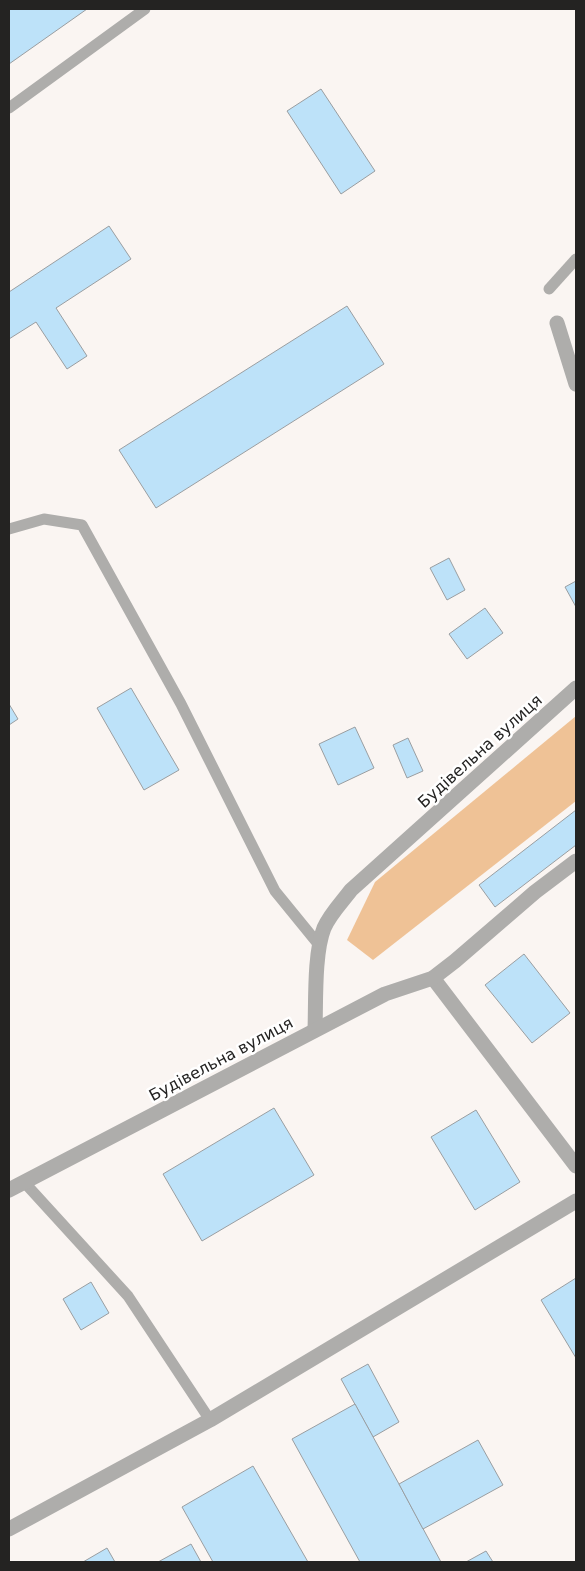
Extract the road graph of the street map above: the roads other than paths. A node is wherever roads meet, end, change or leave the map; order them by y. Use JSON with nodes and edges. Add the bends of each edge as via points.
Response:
{"nodes":[{"id":1,"x":145,"y":9,"type":"edge"},
{"id":2,"x":9,"y":108,"type":"edge"},
{"id":3,"x":576,"y":258,"type":"edge"},
{"id":4,"x":549,"y":289,"type":"dead end"},
{"id":5,"x":557,"y":323,"type":"dead end"},
{"id":6,"x":576,"y":384,"type":"edge"},
{"id":7,"x":9,"y":529,"type":"edge"},
{"id":8,"x":576,"y":688,"type":"edge"},
{"id":9,"x":576,"y":861,"type":"edge"},
{"id":10,"x":319,"y":945,"type":"junction"},
{"id":11,"x":433,"y":978,"type":"junction"},
{"id":12,"x":315,"y":1030,"type":"junction"},
{"id":13,"x":576,"y":1166,"type":"edge"},
{"id":14,"x":24,"y":1182,"type":"junction"},
{"id":15,"x":9,"y":1190,"type":"edge"},
{"id":16,"x":576,"y":1201,"type":"edge"},
{"id":17,"x":210,"y":1420,"type":"junction"},
{"id":18,"x":9,"y":1528,"type":"edge"}],
"edges":[{"from":1,"to":2,"type":"lane"},
{"from":3,"to":4,"type":"lane"},
{"from":5,"to":6,"type":"street"},
{"from":7,"to":10,"type":"lane","via":[[44,519],[82,525],[182,704],[275,890]]},
{"from":8,"to":10,"type":"street","name":"Будівельна вулиця","via":[[351,890],[324,928]]},
{"from":9,"to":11,"type":"street"},
{"from":10,"to":12,"type":"street","name":"Будівельна вулиця"},
{"from":11,"to":12,"type":"street","via":[[385,994]]},
{"from":11,"to":13,"type":"street"},
{"from":12,"to":14,"type":"street","name":"Будівельна вулиця"},
{"from":14,"to":15,"type":"street","name":"Будівельна вулиця"},
{"from":14,"to":17,"type":"lane","via":[[128,1296]]},
{"from":16,"to":17,"type":"street"},
{"from":17,"to":18,"type":"street"}]}
